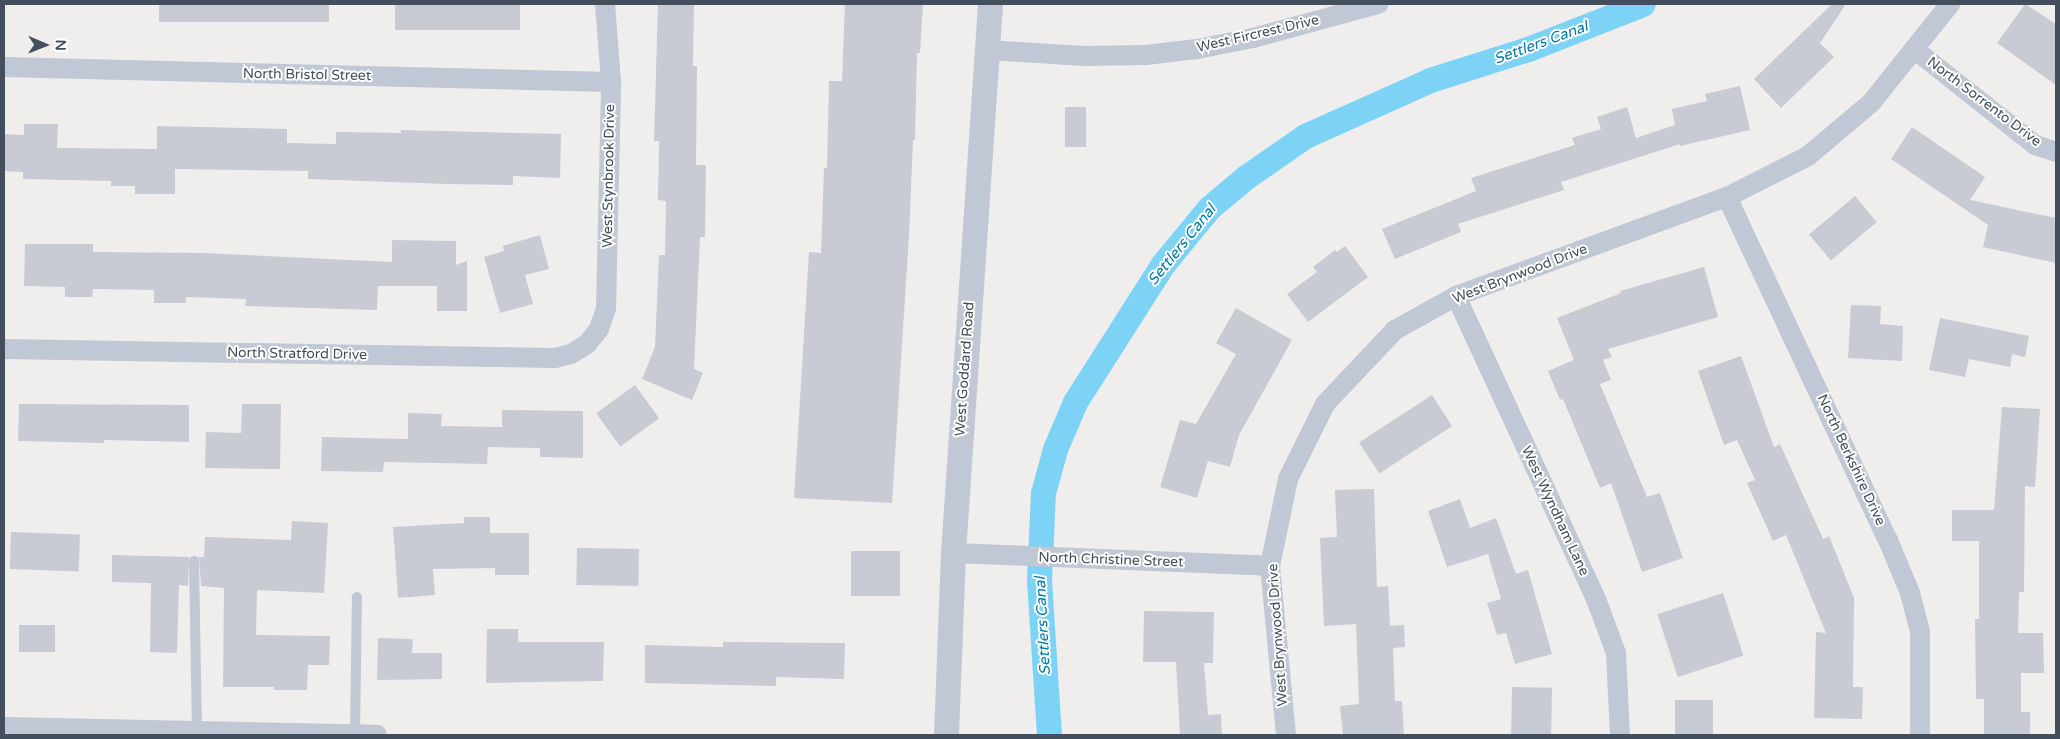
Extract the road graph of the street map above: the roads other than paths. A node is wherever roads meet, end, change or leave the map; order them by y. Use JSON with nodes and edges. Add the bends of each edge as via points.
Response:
{"nodes":[{"id":1,"x":605,"y":4,"type":"edge"},
{"id":2,"x":990,"y":4,"type":"edge"},
{"id":3,"x":1950,"y":4,"type":"edge"},
{"id":4,"x":1366,"y":5,"type":"edge"},
{"id":5,"x":1914,"y":49,"type":"junction"},
{"id":6,"x":987,"y":50,"type":"junction"},
{"id":7,"x":4,"y":68,"type":"edge"},
{"id":8,"x":611,"y":82,"type":"junction"},
{"id":9,"x":2056,"y":152,"type":"edge"},
{"id":10,"x":1728,"y":197,"type":"junction"},
{"id":11,"x":1456,"y":296,"type":"junction"},
{"id":12,"x":587,"y":344,"type":"joint"},
{"id":13,"x":4,"y":349,"type":"edge"},
{"id":14,"x":953,"y":553,"type":"junction"},
{"id":15,"x":194,"y":561,"type":"dead end"},
{"id":16,"x":1270,"y":566,"type":"junction"},
{"id":17,"x":357,"y":597,"type":"dead end"},
{"id":18,"x":4,"y":727,"type":"edge"},
{"id":19,"x":197,"y":732,"type":"junction"},
{"id":20,"x":355,"y":735,"type":"edge"},
{"id":21,"x":377,"y":735,"type":"edge"},
{"id":22,"x":946,"y":735,"type":"edge"},
{"id":23,"x":1286,"y":735,"type":"edge"},
{"id":24,"x":1620,"y":735,"type":"edge"},
{"id":25,"x":1920,"y":735,"type":"edge"}],
"edges":[{"from":1,"to":8,"type":"street","name":"West Stynbrook Drive"},
{"from":2,"to":6,"type":"street","name":"West Goddard Road"},
{"from":3,"to":5,"type":"street","name":"West Brynwood Drive"},
{"from":4,"to":6,"type":"street","name":"West Fircrest Drive","via":[[1253,38],[1197,49],[1146,55],[1084,56]]},
{"from":5,"to":9,"type":"street","name":"North Sorrento Drive","via":[[2035,145]]},
{"from":5,"to":10,"type":"street","name":"West Brynwood Drive","via":[[1871,103],[1808,156]]},
{"from":6,"to":14,"type":"street","name":"West Goddard Road"},
{"from":7,"to":8,"type":"street","name":"North Bristol Street"},
{"from":8,"to":12,"type":"street","name":"West Stynbrook Drive","via":[[606,309],[599,329]]},
{"from":10,"to":11,"type":"street","name":"West Brynwood Drive"},
{"from":10,"to":25,"type":"street","name":"North Berkshire Drive","via":[[1888,540],[1910,594],[1920,632]]},
{"from":11,"to":16,"type":"street","name":"West Brynwood Drive","via":[[1395,330],[1325,404],[1288,479]]},
{"from":11,"to":24,"type":"street","name":"West Wyndham Lane","via":[[1600,608],[1616,653]]},
{"from":12,"to":13,"type":"street","name":"North Stratford Drive","via":[[571,354],[555,358]]},
{"from":14,"to":16,"type":"street","name":"North Christine Street"},
{"from":14,"to":22,"type":"street","name":"West Goddard Road"},
{"from":15,"to":19,"type":"lane"},
{"from":16,"to":23,"type":"street","name":"West Brynwood Drive"},
{"from":17,"to":20,"type":"lane"},
{"from":18,"to":19,"type":"street"},
{"from":19,"to":20,"type":"street"},
{"from":20,"to":21,"type":"street"}]}
